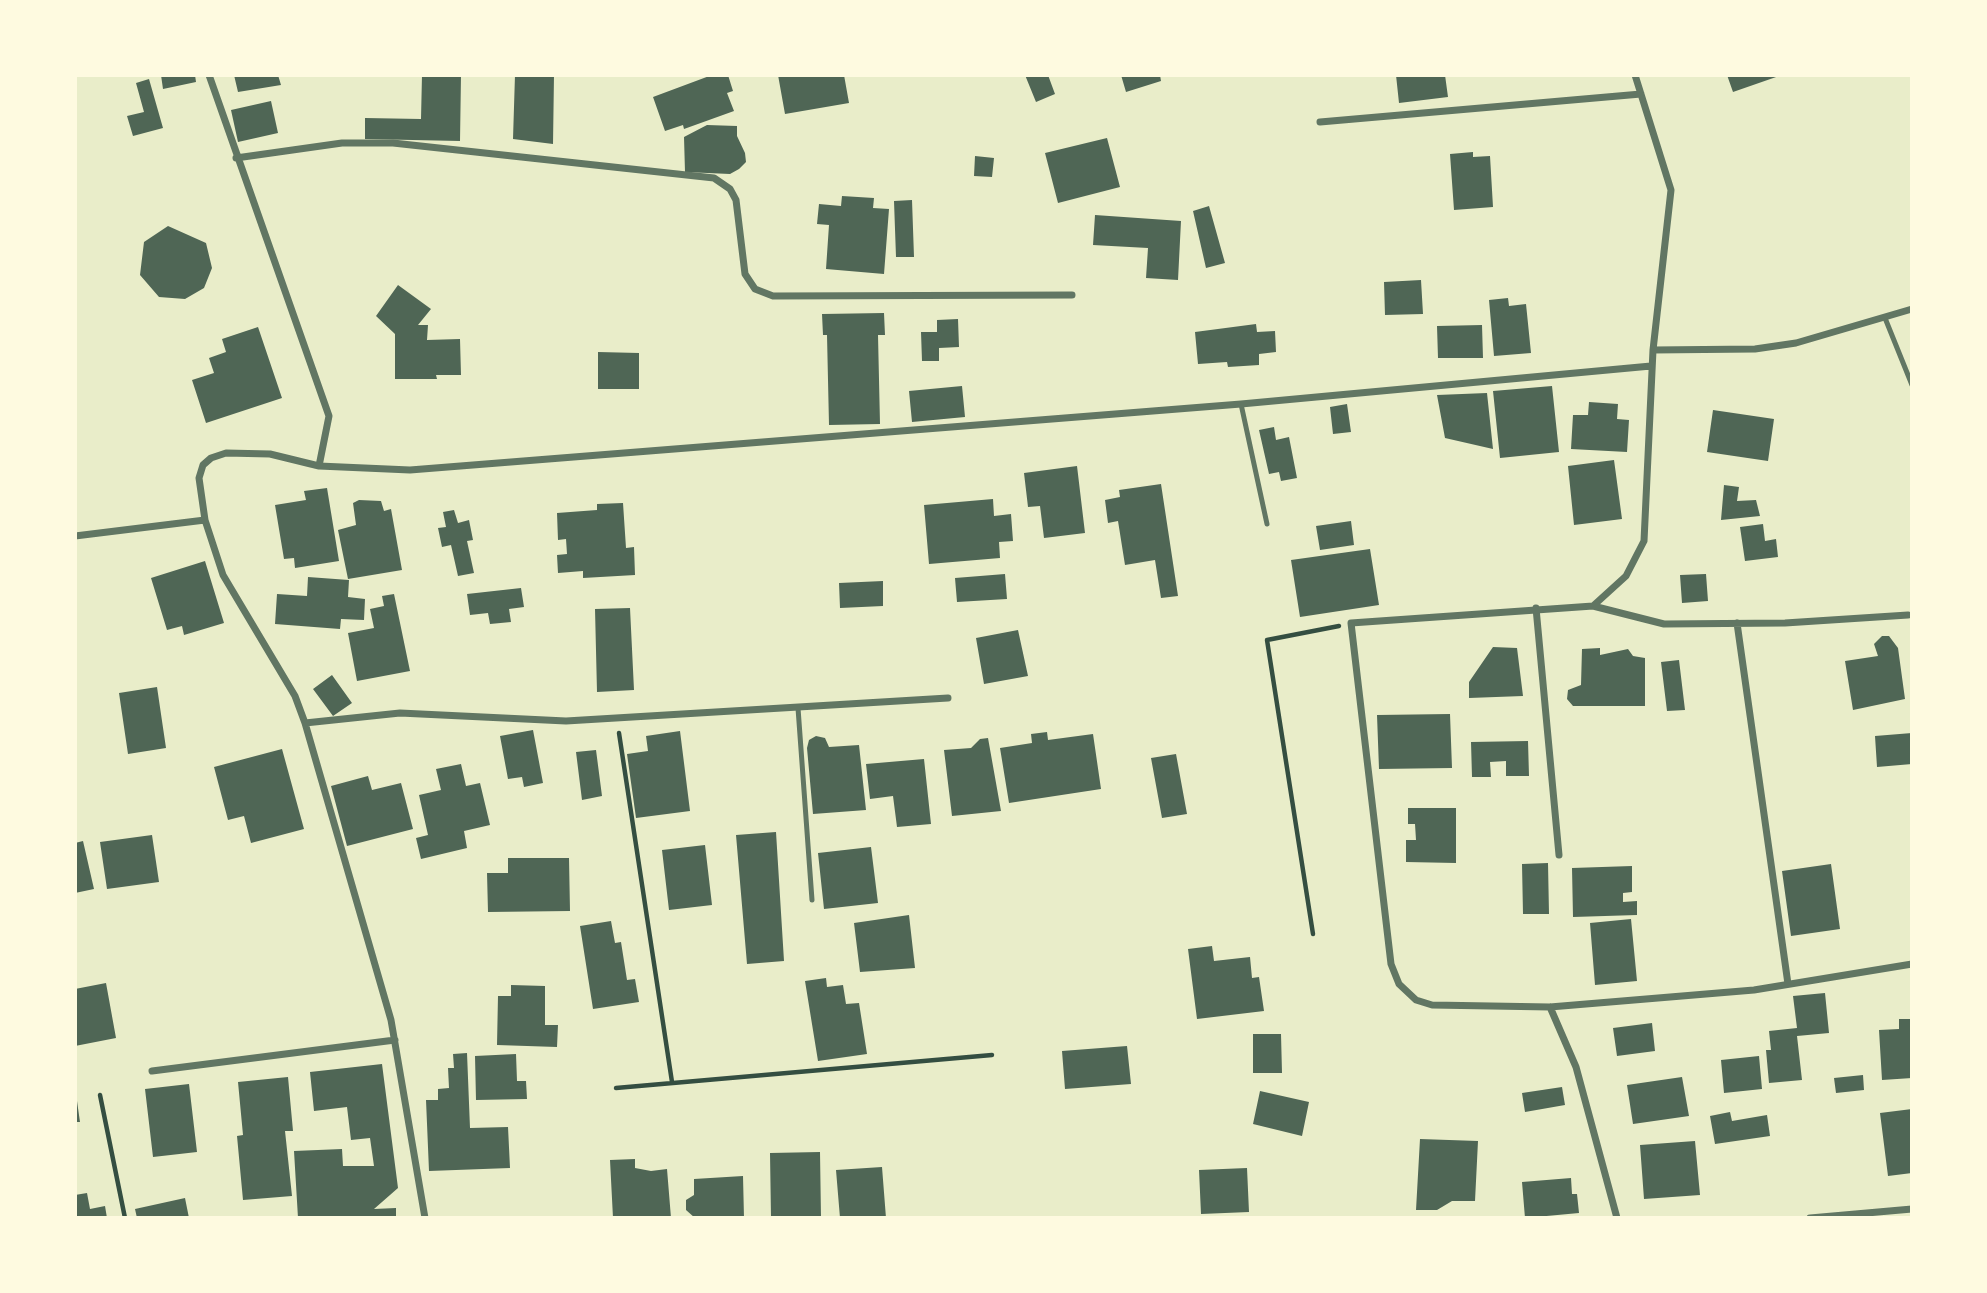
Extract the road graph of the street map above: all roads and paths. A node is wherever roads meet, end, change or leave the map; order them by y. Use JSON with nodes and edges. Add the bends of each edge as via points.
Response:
{"nodes":[{"id":1,"x":209,"y":75,"type":"edge"},
{"id":2,"x":1635,"y":75,"type":"edge"},
{"id":3,"x":1641,"y":94,"type":"junction"},
{"id":4,"x":1320,"y":122,"type":"dead end"},
{"id":5,"x":236,"y":158,"type":"junction"},
{"id":6,"x":1072,"y":295,"type":"dead end"},
{"id":7,"x":1912,"y":309,"type":"edge"},
{"id":8,"x":1885,"y":318,"type":"junction"},
{"id":9,"x":1653,"y":350,"type":"junction"},
{"id":10,"x":1651,"y":366,"type":"junction"},
{"id":11,"x":1912,"y":385,"type":"edge"},
{"id":12,"x":1241,"y":404,"type":"junction"},
{"id":13,"x":319,"y":466,"type":"junction"},
{"id":14,"x":205,"y":520,"type":"junction"},
{"id":15,"x":1267,"y":524,"type":"dead end"},
{"id":16,"x":75,"y":536,"type":"edge"},
{"id":17,"x":1593,"y":606,"type":"junction"},
{"id":18,"x":1536,"y":608,"type":"junction"},
{"id":19,"x":1908,"y":615,"type":"dead end"},
{"id":20,"x":1737,"y":623,"type":"junction"},
{"id":21,"x":1351,"y":624,"type":"junction"},
{"id":22,"x":948,"y":698,"type":"dead end"},
{"id":23,"x":798,"y":708,"type":"junction"},
{"id":24,"x":617,"y":718,"type":"junction"},
{"id":25,"x":305,"y":723,"type":"junction"},
{"id":26,"x":1559,"y":855,"type":"dead end"},
{"id":27,"x":812,"y":900,"type":"dead end"},
{"id":28,"x":1313,"y":934,"type":"dead end"},
{"id":29,"x":1912,"y":964,"type":"edge"},
{"id":30,"x":1788,"y":984,"type":"junction"},
{"id":31,"x":1550,"y":1007,"type":"junction"},
{"id":32,"x":395,"y":1040,"type":"junction"},
{"id":33,"x":992,"y":1055,"type":"dead end"},
{"id":34,"x":152,"y":1071,"type":"dead end"},
{"id":35,"x":672,"y":1082,"type":"junction"},
{"id":36,"x":616,"y":1088,"type":"dead end"},
{"id":37,"x":100,"y":1095,"type":"dead end"},
{"id":38,"x":1912,"y":1209,"type":"edge"},
{"id":39,"x":125,"y":1218,"type":"edge"},
{"id":40,"x":425,"y":1218,"type":"edge"},
{"id":41,"x":1617,"y":1218,"type":"edge"},
{"id":42,"x":1810,"y":1218,"type":"edge"}],
"edges":[{"from":1,"to":5,"type":"street"},
{"from":2,"to":3,"type":"street"},
{"from":3,"to":4,"type":"street"},
{"from":3,"to":9,"type":"street","via":[[1671,190]]},
{"from":5,"to":6,"type":"street","via":[[342,143],[393,143],[714,177],[736,200],[745,274],[755,289],[774,296]]},
{"from":5,"to":13,"type":"street","via":[[328,416]]},
{"from":7,"to":8,"type":"street"},
{"from":8,"to":9,"type":"street","via":[[1796,343],[1755,349]]},
{"from":8,"to":11,"type":"lane"},
{"from":9,"to":10,"type":"street"},
{"from":10,"to":12,"type":"street"},
{"from":10,"to":17,"type":"street","via":[[1644,541],[1626,576]]},
{"from":12,"to":13,"type":"street","via":[[411,470]]},
{"from":12,"to":15,"type":"lane"},
{"from":13,"to":14,"type":"street","via":[[270,454],[226,453],[211,458],[199,478]]},
{"from":14,"to":16,"type":"street"},
{"from":14,"to":25,"type":"street","via":[[223,575],[295,696]]},
{"from":17,"to":18,"type":"street"},
{"from":17,"to":20,"type":"street","via":[[1664,624]]},
{"from":18,"to":21,"type":"street"},
{"from":18,"to":26,"type":"street"},
{"from":19,"to":20,"type":"street"},
{"from":20,"to":30,"type":"street"},
{"from":21,"to":28,"type":"path","via":[[1267,640]]},
{"from":21,"to":31,"type":"street","via":[[1391,964],[1399,984],[1416,1000],[1432,1005]]},
{"from":22,"to":23,"type":"street"},
{"from":23,"to":24,"type":"street"},
{"from":23,"to":27,"type":"lane"},
{"from":24,"to":25,"type":"street","via":[[566,722],[400,713]]},
{"from":24,"to":35,"type":"path"},
{"from":25,"to":32,"type":"street"},
{"from":29,"to":30,"type":"street"},
{"from":30,"to":31,"type":"street"},
{"from":31,"to":41,"type":"street","via":[[1576,1067]]},
{"from":32,"to":34,"type":"street"},
{"from":32,"to":40,"type":"street"},
{"from":33,"to":35,"type":"path"},
{"from":35,"to":36,"type":"path"},
{"from":37,"to":39,"type":"path"},
{"from":38,"to":42,"type":"street"}]}
